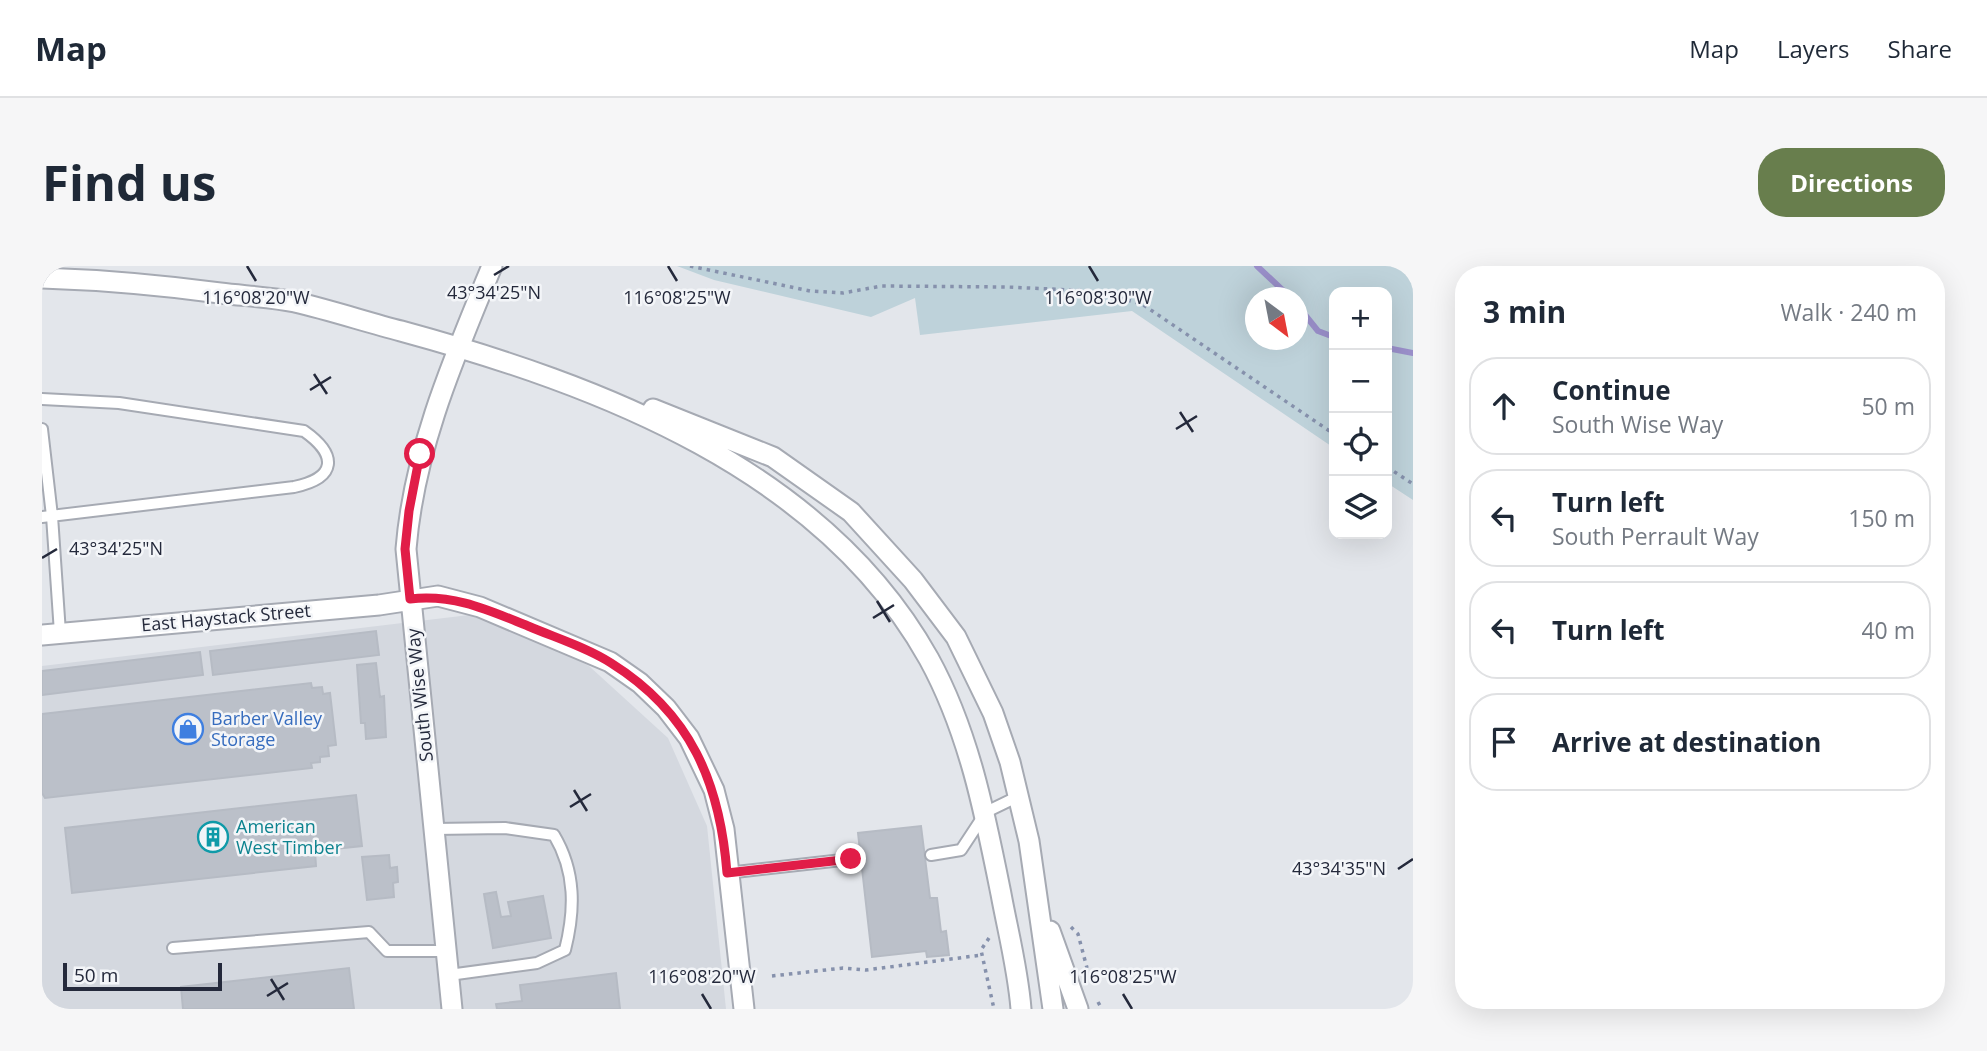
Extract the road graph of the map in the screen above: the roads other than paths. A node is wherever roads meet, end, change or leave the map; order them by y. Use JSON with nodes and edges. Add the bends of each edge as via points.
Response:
{"nodes":[{"id":1,"x":492,"y":266,"type":"edge"},
{"id":2,"x":42,"y":278,"type":"edge"},
{"id":3,"x":458,"y":347,"type":"junction"},
{"id":4,"x":592,"y":394,"type":"junction"},
{"id":5,"x":42,"y":399,"type":"edge"},
{"id":6,"x":42,"y":429,"type":"edge"},
{"id":7,"x":44,"y":455,"type":"edge"},
{"id":8,"x":47,"y":517,"type":"edge"},
{"id":9,"x":410,"y":599,"type":"junction"},
{"id":10,"x":51,"y":634,"type":"edge"},
{"id":11,"x":1019,"y":796,"type":"junction"},
{"id":12,"x":986,"y":812,"type":"junction"},
{"id":13,"x":434,"y":829,"type":"junction"},
{"id":14,"x":931,"y":855,"type":"dead end"},
{"id":15,"x":851,"y":859,"type":"dead end"},
{"id":16,"x":727,"y":873,"type":"junction"},
{"id":17,"x":1036,"y":890,"type":"junction"},
{"id":18,"x":173,"y":948,"type":"dead end"},
{"id":19,"x":446,"y":951,"type":"junction"},
{"id":20,"x":449,"y":975,"type":"junction"},
{"id":21,"x":452,"y":1009,"type":"edge"},
{"id":22,"x":744,"y":1009,"type":"edge"},
{"id":23,"x":1021,"y":1009,"type":"edge"},
{"id":24,"x":1053,"y":1009,"type":"edge"},
{"id":25,"x":1078,"y":1009,"type":"edge"}],
"edges":[{"from":1,"to":3,"type":"street","name":"South Wise Way"},
{"from":2,"to":3,"type":"street","via":[[119,280],[294,302]]},
{"from":3,"to":4,"type":"street"},
{"from":3,"to":9,"type":"street","name":"South Wise Way","via":[[420,454],[409,511],[405,549]]},
{"from":4,"to":11,"type":"street","via":[[652,409],[773,457],[851,512],[906,572],[956,637],[993,713]]},
{"from":4,"to":12,"type":"street","via":[[653,421],[749,474],[789,500],[854,557],[930,661],[962,734]]},
{"from":5,"to":8,"type":"lane","via":[[119,403],[304,431],[327,453],[328,466],[325,475],[294,487]]},
{"from":6,"to":7,"type":"lane"},
{"from":7,"to":8,"type":"lane"},
{"from":8,"to":10,"type":"lane"},
{"from":9,"to":10,"type":"street","name":"East Haystack Street"},
{"from":9,"to":13,"type":"street","name":"South Wise Way"},
{"from":9,"to":16,"type":"street","name":"East Haystack Street","via":[[438,596],[480,607],[583,649],[640,683],[666,708],[704,765],[724,829]]},
{"from":11,"to":12,"type":"lane"},
{"from":11,"to":17,"type":"street"},
{"from":12,"to":14,"type":"lane","via":[[961,850]]},
{"from":12,"to":23,"type":"street"},
{"from":13,"to":19,"type":"street","name":"South Wise Way"},
{"from":13,"to":20,"type":"lane","via":[[505,828],[554,835],[566,855],[574,913],[565,950],[537,963]]},
{"from":15,"to":16,"type":"lane"},
{"from":16,"to":22,"type":"street","name":"East Haystack Street"},
{"from":17,"to":24,"type":"street"},
{"from":17,"to":25,"type":"street"},
{"from":18,"to":19,"type":"lane","via":[[369,932],[387,951]]},
{"from":19,"to":20,"type":"street","name":"South Wise Way"},
{"from":20,"to":21,"type":"street","name":"South Wise Way"}]}
